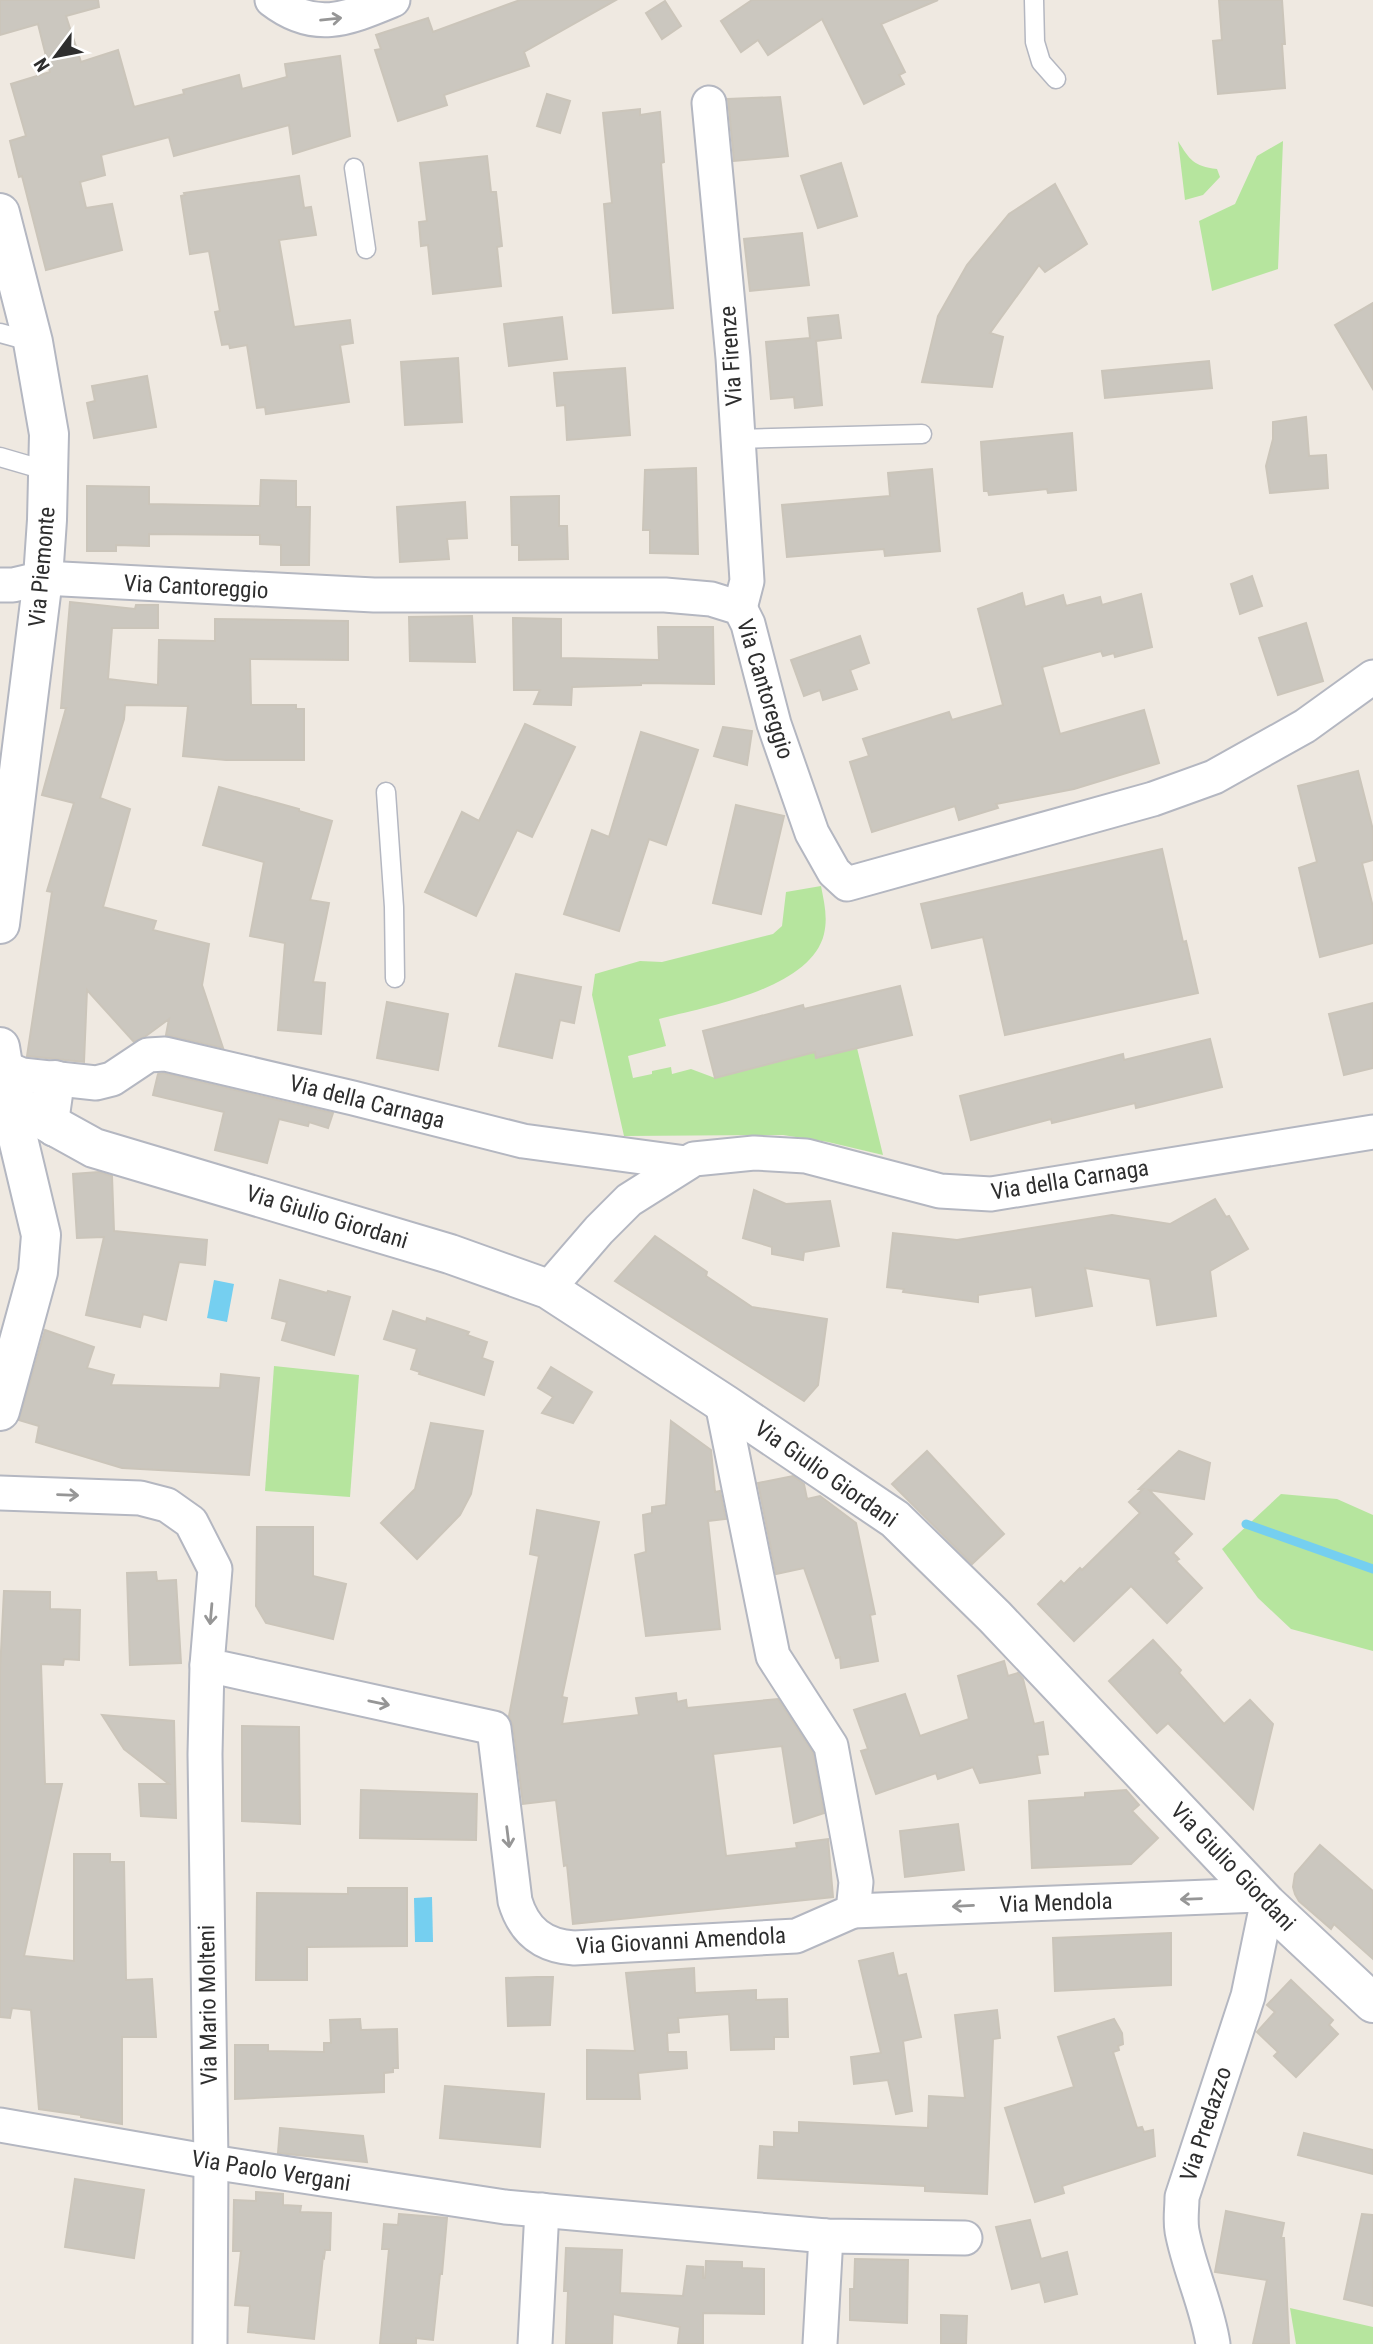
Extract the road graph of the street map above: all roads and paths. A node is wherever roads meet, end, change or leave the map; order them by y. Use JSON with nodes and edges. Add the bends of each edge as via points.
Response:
{"nodes":[{"id":1,"x":272,"y":0,"type":"edge"},
{"id":2,"x":393,"y":0,"type":"edge"},
{"id":3,"x":1034,"y":0,"type":"edge"},
{"id":4,"x":1056,"y":79,"type":"dead end"},
{"id":5,"x":709,"y":103,"type":"dead end"},
{"id":6,"x":354,"y":168,"type":"dead end"},
{"id":7,"x":0,"y":213,"type":"edge"},
{"id":8,"x":366,"y":249,"type":"dead end"},
{"id":9,"x":17,"y":337,"type":"edge"},
{"id":10,"x":922,"y":434,"type":"dead end"},
{"id":11,"x":737,"y":439,"type":"junction"},
{"id":12,"x":0,"y":457,"type":"edge"},
{"id":13,"x":48,"y":471,"type":"junction"},
{"id":14,"x":43,"y":579,"type":"junction"},
{"id":15,"x":0,"y":585,"type":"edge"},
{"id":16,"x":740,"y":608,"type":"junction"},
{"id":17,"x":1373,"y":677,"type":"edge"},
{"id":18,"x":386,"y":793,"type":"dead end"},
{"id":19,"x":0,"y":924,"type":"edge"},
{"id":20,"x":395,"y":978,"type":"dead end"},
{"id":21,"x":4,"y":1080,"type":"edge"},
{"id":22,"x":55,"y":1080,"type":"junction"},
{"id":23,"x":55,"y":1127,"type":"junction"},
{"id":24,"x":1373,"y":1132,"type":"edge"},
{"id":25,"x":22,"y":1156,"type":"junction"},
{"id":26,"x":140,"y":1161,"type":"junction"},
{"id":27,"x":686,"y":1163,"type":"junction"},
{"id":28,"x":548,"y":1289,"type":"junction"},
{"id":29,"x":722,"y":1403,"type":"junction"},
{"id":30,"x":0,"y":1412,"type":"edge"},
{"id":31,"x":0,"y":1493,"type":"edge"},
{"id":32,"x":207,"y":1665,"type":"junction"},
{"id":33,"x":1263,"y":1900,"type":"junction"},
{"id":34,"x":853,"y":1911,"type":"junction"},
{"id":35,"x":1373,"y":2003,"type":"edge"},
{"id":36,"x":0,"y":2126,"type":"edge"},
{"id":37,"x":211,"y":2162,"type":"junction"},
{"id":38,"x":542,"y":2210,"type":"junction"},
{"id":39,"x":826,"y":2235,"type":"junction"},
{"id":40,"x":965,"y":2238,"type":"dead end"},
{"id":41,"x":210,"y":2344,"type":"edge"},
{"id":42,"x":535,"y":2344,"type":"edge"},
{"id":43,"x":820,"y":2344,"type":"edge"},
{"id":44,"x":1213,"y":2344,"type":"edge"}],
"edges":[{"from":1,"to":2,"type":"street","one_way":true,"via":[[287,12],[318,21],[352,17]]},
{"from":3,"to":4,"type":"lane","via":[[1035,42],[1041,62]]},
{"from":5,"to":11,"type":"street","name":"Via Firenze"},
{"from":6,"to":8,"type":"lane"},
{"from":7,"to":9,"type":"street","name":"Via Piemonte"},
{"from":9,"to":13,"type":"street","name":"Via Piemonte","via":[[49,433]]},
{"from":10,"to":11,"type":"lane"},
{"from":11,"to":16,"type":"street","name":"Via Firenze","via":[[747,581]]},
{"from":12,"to":13,"type":"lane"},
{"from":13,"to":14,"type":"street","name":"Via Piemonte"},
{"from":14,"to":15,"type":"street","name":"Via Cantoreggio"},
{"from":14,"to":16,"type":"street","name":"Via Cantoreggio","via":[[373,595],[665,595],[711,599]]},
{"from":14,"to":19,"type":"street","name":"Via Piemonte"},
{"from":16,"to":17,"type":"street","name":"Via Cantoreggio","via":[[812,833],[834,873],[847,884],[1153,799],[1214,777],[1305,726]]},
{"from":18,"to":20,"type":"lane"},
{"from":21,"to":22,"type":"street","name":"Via della Carnaga"},
{"from":21,"to":23,"type":"street","name":"Via Giulio Giordani"},
{"from":21,"to":25,"type":"street"},
{"from":22,"to":23,"type":"street","via":[[50,1115]]},
{"from":22,"to":27,"type":"street","name":"Via della Carnaga","via":[[96,1083],[112,1079],[148,1055],[165,1054],[523,1141]]},
{"from":23,"to":26,"type":"street","name":"Via Giulio Giordani","via":[[94,1148]]},
{"from":24,"to":27,"type":"street","name":"Via della Carnaga","via":[[991,1195],[940,1191],[806,1156],[754,1153]]},
{"from":25,"to":26,"type":"street","name":"Via Giulio Giordani","via":[[45,1144]]},
{"from":25,"to":30,"type":"street","via":[[41,1235],[38,1272]]},
{"from":26,"to":28,"type":"street","name":"Via Giulio Giordani","via":[[450,1254]]},
{"from":27,"to":28,"type":"street","name":"Via della Carnaga","via":[[629,1200]]},
{"from":28,"to":29,"type":"street","name":"Via Giulio Giordani"},
{"from":29,"to":33,"type":"street","name":"Via Giulio Giordani","via":[[895,1519],[995,1617]]},
{"from":29,"to":34,"type":"street","via":[[773,1656],[831,1746],[856,1882]]},
{"from":31,"to":32,"type":"street","one_way":true,"via":[[140,1497],[167,1505],[191,1522],[215,1569]]},
{"from":32,"to":34,"type":"street","name":"Via Giovanni Amendola","one_way":true,"via":[[494,1728],[514,1901],[527,1928],[548,1944],[574,1948],[796,1936]]},
{"from":32,"to":37,"type":"street","name":"Via Mario Molteni"},
{"from":33,"to":34,"type":"street","name":"Via Mendola","one_way":true},
{"from":33,"to":35,"type":"street","name":"Via Giulio Giordani"},
{"from":33,"to":44,"type":"street","name":"Via Predazzo","via":[[1248,1996],[1182,2197],[1181,2228]]},
{"from":36,"to":37,"type":"street","name":"Via Paolo Vergani"},
{"from":37,"to":38,"type":"street","name":"Via Paolo Vergani"},
{"from":37,"to":41,"type":"street","name":"Via Mario Molteni"},
{"from":38,"to":39,"type":"street","name":"Via Paolo Vergani"},
{"from":38,"to":42,"type":"street"},
{"from":39,"to":40,"type":"street","name":"Via Paolo Vergani"},
{"from":39,"to":43,"type":"street"}]}
